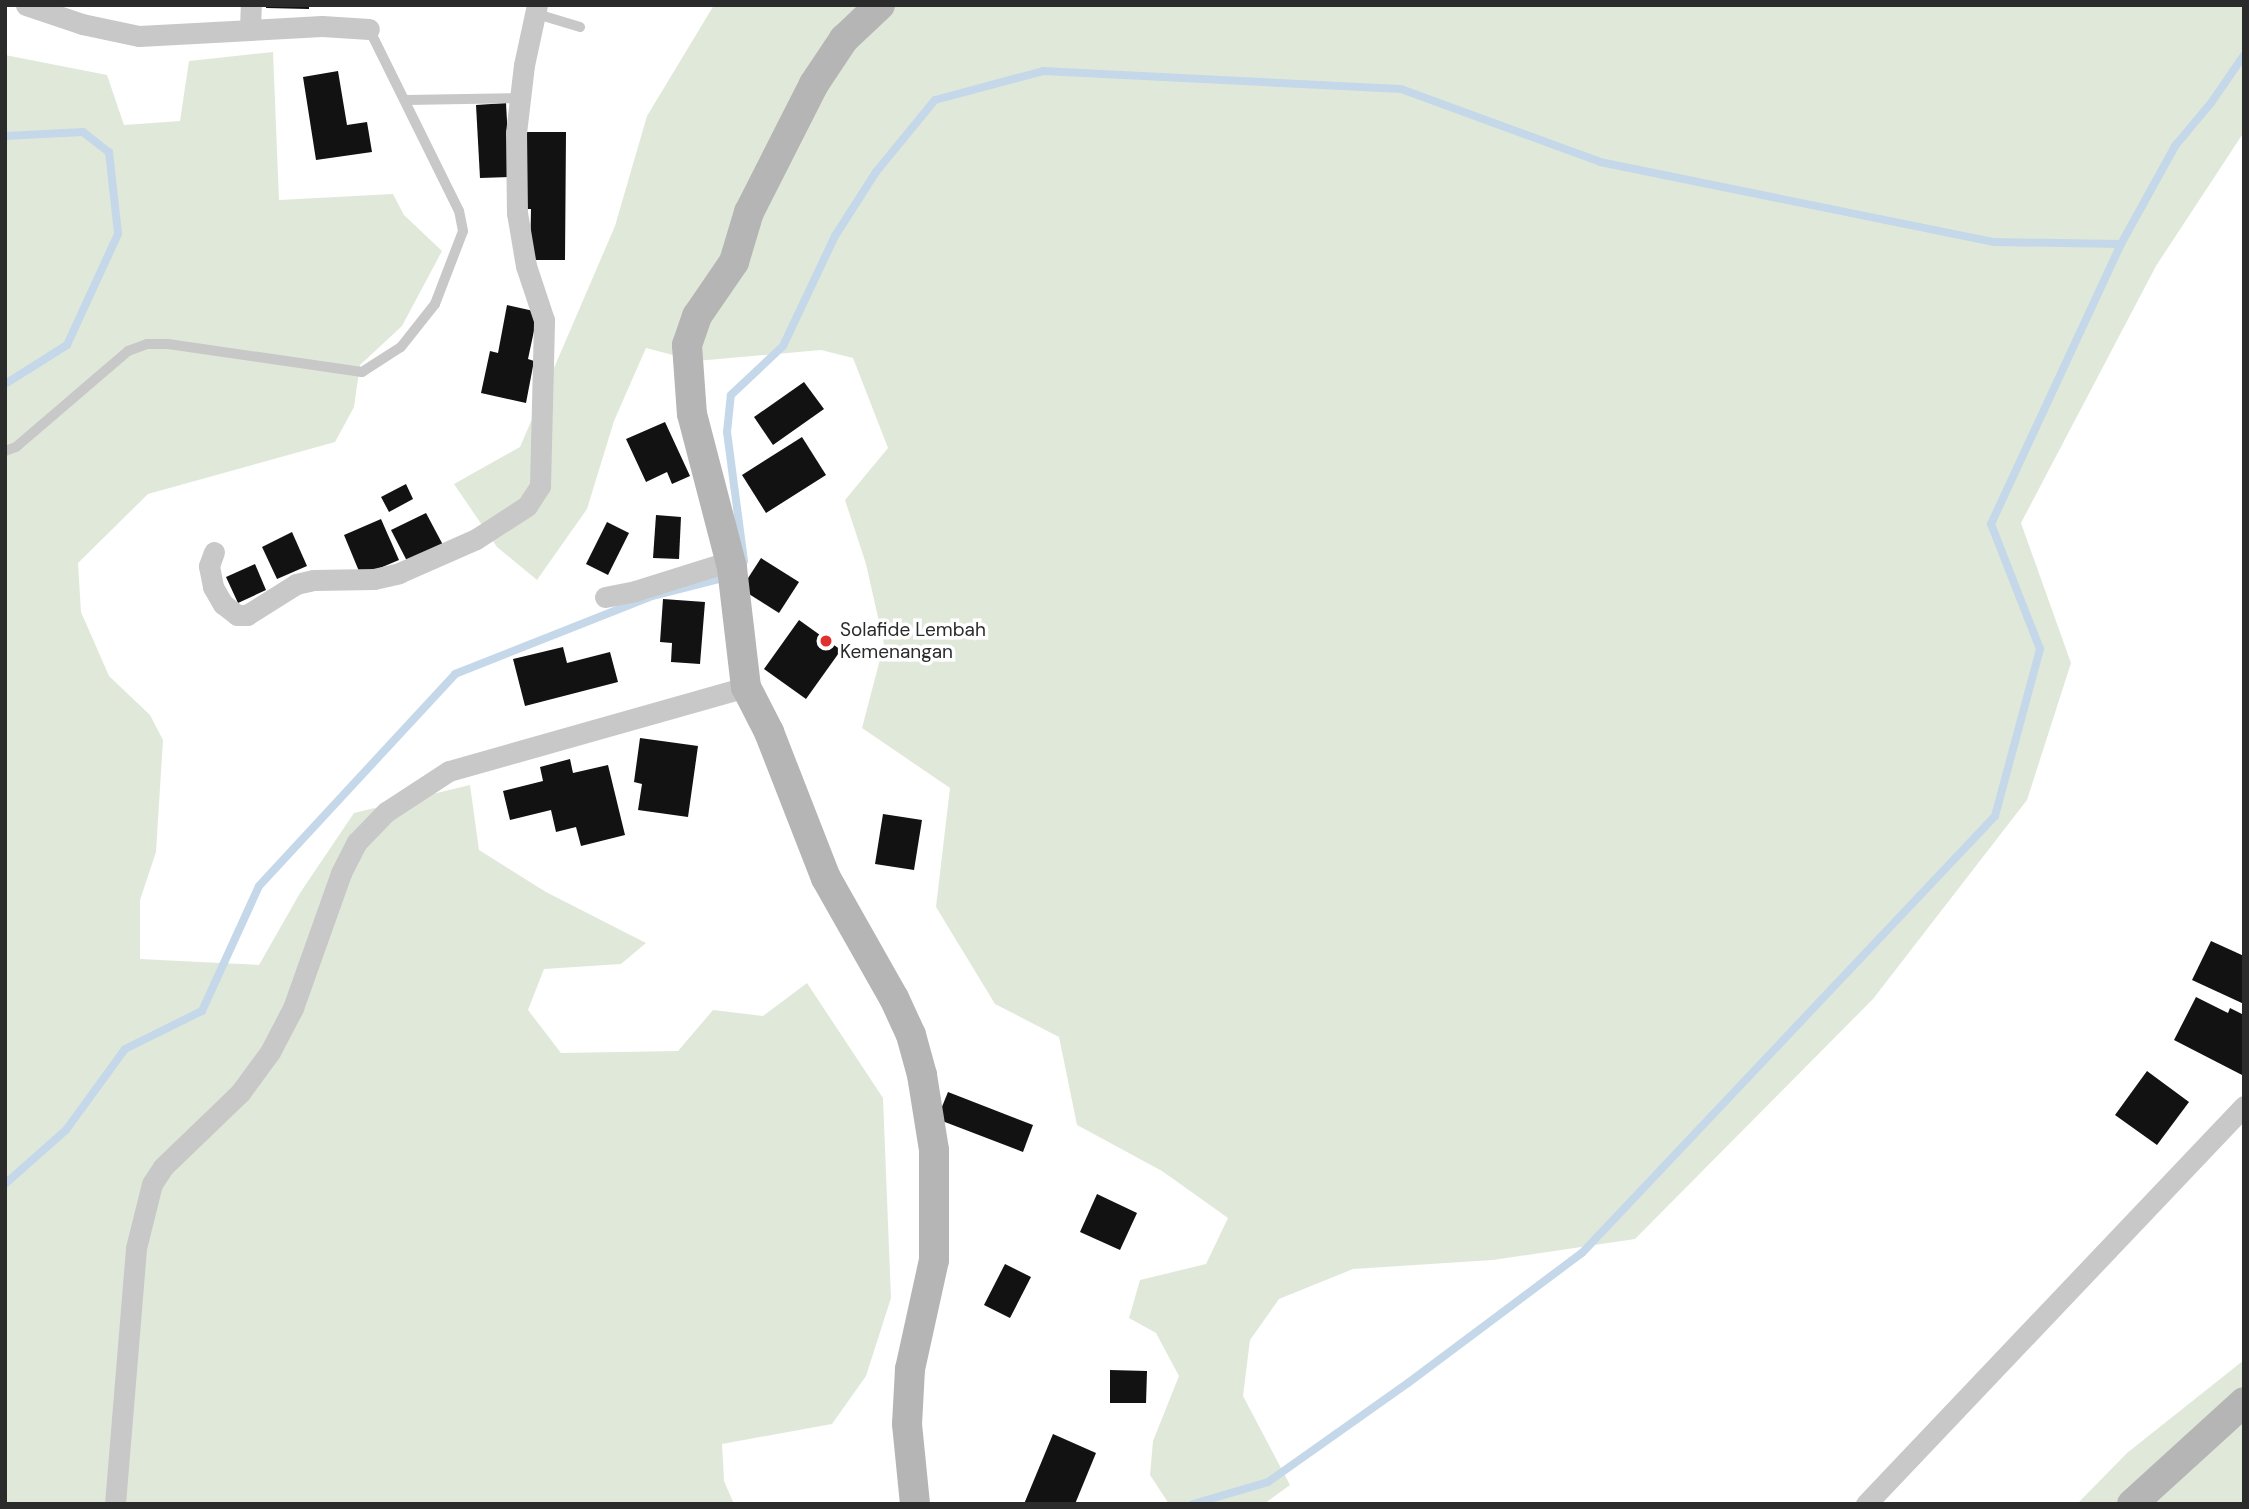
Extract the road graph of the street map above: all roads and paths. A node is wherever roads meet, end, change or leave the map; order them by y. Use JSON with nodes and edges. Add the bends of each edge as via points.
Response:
{"nodes":[{"id":1,"x":26,"y":5,"type":"edge"},
{"id":2,"x":251,"y":5,"type":"edge"},
{"id":3,"x":880,"y":5,"type":"edge"},
{"id":4,"x":537,"y":10,"type":"edge"},
{"id":5,"x":580,"y":27,"type":"dead end"},
{"id":6,"x":250,"y":29,"type":"junction"},
{"id":7,"x":369,"y":29,"type":"joint"},
{"id":8,"x":519,"y":98,"type":"junction"},
{"id":9,"x":406,"y":100,"type":"junction"},
{"id":10,"x":5,"y":451,"type":"edge"},
{"id":11,"x":214,"y":552,"type":"dead end"},
{"id":12,"x":733,"y":572,"type":"junction"},
{"id":13,"x":605,"y":597,"type":"dead end"},
{"id":14,"x":746,"y":687,"type":"junction"},
{"id":15,"x":2244,"y":1106,"type":"edge"},
{"id":16,"x":2244,"y":1402,"type":"edge"},
{"id":17,"x":115,"y":1504,"type":"edge"},
{"id":18,"x":915,"y":1504,"type":"edge"},
{"id":19,"x":1866,"y":1504,"type":"edge"},
{"id":20,"x":2132,"y":1504,"type":"edge"}],
"edges":[{"from":1,"to":6,"type":"street","via":[[82,24],[139,36]]},
{"from":2,"to":6,"type":"street"},
{"from":3,"to":12,"type":"street","via":[[844,39],[814,84],[749,212],[734,262],[697,316],[687,345],[692,414]]},
{"from":4,"to":5,"type":"lane"},
{"from":4,"to":8,"type":"street"},
{"from":6,"to":7,"type":"street"},
{"from":7,"to":9,"type":"lane"},
{"from":8,"to":9,"type":"lane"},
{"from":8,"to":11,"type":"street","via":[[517,213],[526,267],[544,320],[540,486],[527,506],[476,540],[399,573],[296,584],[247,615],[237,615],[223,604],[213,587],[209,566]]},
{"from":9,"to":10,"type":"lane","via":[[459,211],[463,231],[435,304],[401,347],[362,372],[147,344],[128,351],[37,430]]},
{"from":12,"to":13,"type":"street"},
{"from":12,"to":14,"type":"street"},
{"from":14,"to":17,"type":"street","via":[[449,771],[386,812],[357,842],[341,873],[293,1008],[270,1052],[240,1093],[163,1167],[152,1184],[136,1248]]},
{"from":14,"to":18,"type":"street","via":[[769,732],[826,878],[911,1035],[922,1075],[934,1150],[933,1260],[910,1369],[907,1424]]},
{"from":15,"to":19,"type":"street"},
{"from":16,"to":20,"type":"street"}]}
